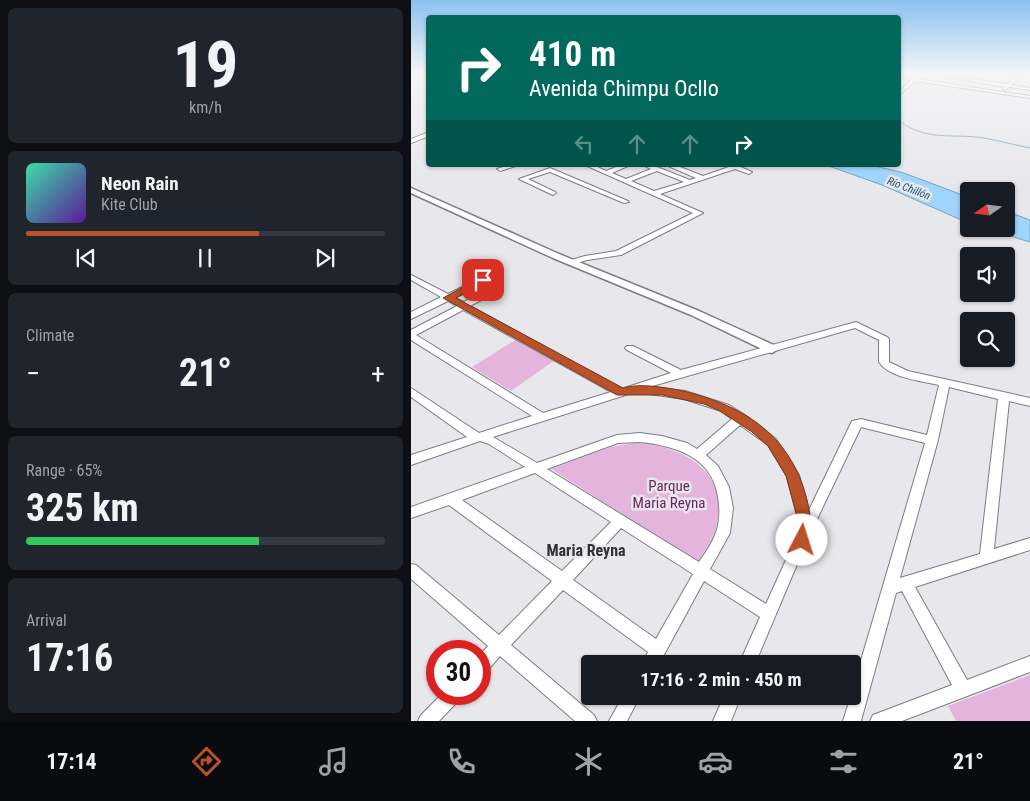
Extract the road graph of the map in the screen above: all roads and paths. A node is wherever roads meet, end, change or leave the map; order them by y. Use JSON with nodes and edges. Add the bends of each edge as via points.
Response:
{"nodes":[{"id":1,"x":426,"y":135,"type":"edge"},
{"id":2,"x":411,"y":141,"type":"edge"},
{"id":3,"x":426,"y":142,"type":"edge"},
{"id":4,"x":411,"y":146,"type":"edge"},
{"id":5,"x":510,"y":167,"type":"edge"},
{"id":6,"x":544,"y":167,"type":"edge"},
{"id":7,"x":593,"y":167,"type":"edge"},
{"id":8,"x":622,"y":167,"type":"edge"},
{"id":9,"x":652,"y":167,"type":"edge"},
{"id":10,"x":676,"y":167,"type":"edge"},
{"id":11,"x":730,"y":167,"type":"edge"},
{"id":12,"x":735,"y":167,"type":"edge"},
{"id":13,"x":657,"y":169,"type":"junction"},
{"id":14,"x":500,"y":170,"type":"dead end"},
{"id":15,"x":551,"y":170,"type":"junction"},
{"id":16,"x":749,"y":172,"type":"dead end"},
{"id":17,"x":607,"y":173,"type":"junction"},
{"id":18,"x":703,"y":178,"type":"junction"},
{"id":19,"x":627,"y":181,"type":"junction"},
{"id":20,"x":690,"y":182,"type":"junction"},
{"id":21,"x":411,"y":190,"type":"edge"},
{"id":22,"x":553,"y":193,"type":"dead end"},
{"id":23,"x":655,"y":193,"type":"junction"},
{"id":24,"x":626,"y":202,"type":"dead end"},
{"id":25,"x":574,"y":262,"type":"junction"},
{"id":26,"x":411,"y":277,"type":"edge"},
{"id":27,"x":483,"y":280,"type":"dead end"},
{"id":28,"x":499,"y":287,"type":"dead end"},
{"id":29,"x":448,"y":298,"type":"junction"},
{"id":30,"x":463,"y":306,"type":"junction"},
{"id":31,"x":411,"y":316,"type":"edge"},
{"id":32,"x":411,"y":335,"type":"edge"},
{"id":33,"x":630,"y":348,"type":"dead end"},
{"id":34,"x":772,"y":349,"type":"junction"},
{"id":35,"x":680,"y":374,"type":"junction"},
{"id":36,"x":945,"y":382,"type":"junction"},
{"id":37,"x":626,"y":391,"type":"junction"},
{"id":38,"x":411,"y":392,"type":"edge"},
{"id":39,"x":1005,"y":396,"type":"junction"},
{"id":40,"x":1030,"y":402,"type":"edge"},
{"id":41,"x":541,"y":417,"type":"junction"},
{"id":42,"x":741,"y":418,"type":"junction"},
{"id":43,"x":479,"y":437,"type":"junction"},
{"id":44,"x":932,"y":440,"type":"junction"},
{"id":45,"x":699,"y":454,"type":"junction"},
{"id":46,"x":411,"y":460,"type":"edge"},
{"id":47,"x":536,"y":468,"type":"junction"},
{"id":48,"x":451,"y":499,"type":"junction"},
{"id":49,"x":411,"y":513,"type":"edge"},
{"id":50,"x":620,"y":521,"type":"junction"},
{"id":51,"x":802,"y":540,"type":"junction"},
{"id":52,"x":1030,"y":544,"type":"edge"},
{"id":53,"x":986,"y":558,"type":"junction"},
{"id":54,"x":411,"y":570,"type":"edge"},
{"id":55,"x":701,"y":572,"type":"junction"},
{"id":56,"x":562,"y":580,"type":"junction"},
{"id":57,"x":897,"y":585,"type":"junction"},
{"id":58,"x":769,"y":614,"type":"junction"},
{"id":59,"x":499,"y":646,"type":"junction"},
{"id":60,"x":658,"y":650,"type":"junction"},
{"id":61,"x":491,"y":654,"type":"edge"},
{"id":62,"x":655,"y":655,"type":"edge"},
{"id":63,"x":751,"y":655,"type":"edge"},
{"id":64,"x":1030,"y":664,"type":"edge"},
{"id":65,"x":963,"y":689,"type":"junction"},
{"id":66,"x":442,"y":705,"type":"edge"},
{"id":67,"x":627,"y":705,"type":"edge"},
{"id":68,"x":729,"y":705,"type":"edge"},
{"id":69,"x":427,"y":721,"type":"edge"},
{"id":70,"x":588,"y":721,"type":"edge"},
{"id":71,"x":618,"y":721,"type":"edge"},
{"id":72,"x":722,"y":721,"type":"edge"},
{"id":73,"x":852,"y":721,"type":"edge"},
{"id":74,"x":879,"y":721,"type":"edge"}],
"edges":[{"from":1,"to":2,"type":"street"},
{"from":3,"to":4,"type":"street"},
{"from":5,"to":14,"type":"street"},
{"from":6,"to":15,"type":"street"},
{"from":7,"to":17,"type":"street"},
{"from":8,"to":17,"type":"street"},
{"from":9,"to":13,"type":"street"},
{"from":10,"to":18,"type":"street"},
{"from":11,"to":18,"type":"street"},
{"from":12,"to":16,"type":"street"},
{"from":13,"to":19,"type":"street"},
{"from":13,"to":20,"type":"street"},
{"from":15,"to":22,"type":"street","via":[[522,179]]},
{"from":15,"to":24,"type":"street"},
{"from":17,"to":19,"type":"street"},
{"from":18,"to":20,"type":"street"},
{"from":19,"to":23,"type":"street"},
{"from":20,"to":23,"type":"street"},
{"from":21,"to":25,"type":"street"},
{"from":23,"to":25,"type":"street","via":[[699,213],[618,253]]},
{"from":25,"to":34,"type":"street"},
{"from":26,"to":29,"type":"street"},
{"from":27,"to":29,"type":"street"},
{"from":28,"to":30,"type":"street"},
{"from":29,"to":30,"type":"street"},
{"from":29,"to":31,"type":"street"},
{"from":30,"to":32,"type":"street"},
{"from":30,"to":37,"type":"street"},
{"from":32,"to":41,"type":"street"},
{"from":33,"to":35,"type":"street"},
{"from":34,"to":35,"type":"street"},
{"from":34,"to":36,"type":"street","via":[[856,325],[884,339],[885,365],[906,374]]},
{"from":35,"to":37,"type":"street"},
{"from":36,"to":39,"type":"street"},
{"from":36,"to":44,"type":"street"},
{"from":37,"to":41,"type":"street"},
{"from":37,"to":42,"type":"street","via":[[685,395],[725,408]]},
{"from":38,"to":43,"type":"street"},
{"from":39,"to":40,"type":"street"},
{"from":39,"to":53,"type":"street"},
{"from":41,"to":43,"type":"street"},
{"from":42,"to":45,"type":"street"},
{"from":42,"to":51,"type":"street","via":[[772,442],[793,475],[804,516]]},
{"from":43,"to":46,"type":"street"},
{"from":43,"to":47,"type":"street"},
{"from":44,"to":51,"type":"street","via":[[856,424]]},
{"from":44,"to":57,"type":"street"},
{"from":45,"to":47,"type":"street","via":[[666,440],[634,437],[601,444]]},
{"from":45,"to":55,"type":"street","via":[[720,478],[728,515],[723,533]]},
{"from":47,"to":48,"type":"street"},
{"from":47,"to":50,"type":"street"},
{"from":48,"to":49,"type":"street"},
{"from":48,"to":56,"type":"street"},
{"from":50,"to":55,"type":"street"},
{"from":50,"to":56,"type":"street"},
{"from":51,"to":58,"type":"street"},
{"from":52,"to":53,"type":"street"},
{"from":53,"to":57,"type":"street"},
{"from":54,"to":59,"type":"street"},
{"from":55,"to":58,"type":"street"},
{"from":55,"to":60,"type":"street"},
{"from":56,"to":59,"type":"street"},
{"from":56,"to":60,"type":"street"},
{"from":57,"to":65,"type":"street"},
{"from":57,"to":73,"type":"street"},
{"from":58,"to":63,"type":"street"},
{"from":59,"to":61,"type":"street"},
{"from":59,"to":70,"type":"street"},
{"from":60,"to":62,"type":"street"},
{"from":64,"to":65,"type":"street"},
{"from":65,"to":74,"type":"street"},
{"from":66,"to":69,"type":"street"},
{"from":67,"to":71,"type":"street"},
{"from":68,"to":72,"type":"street"}]}
